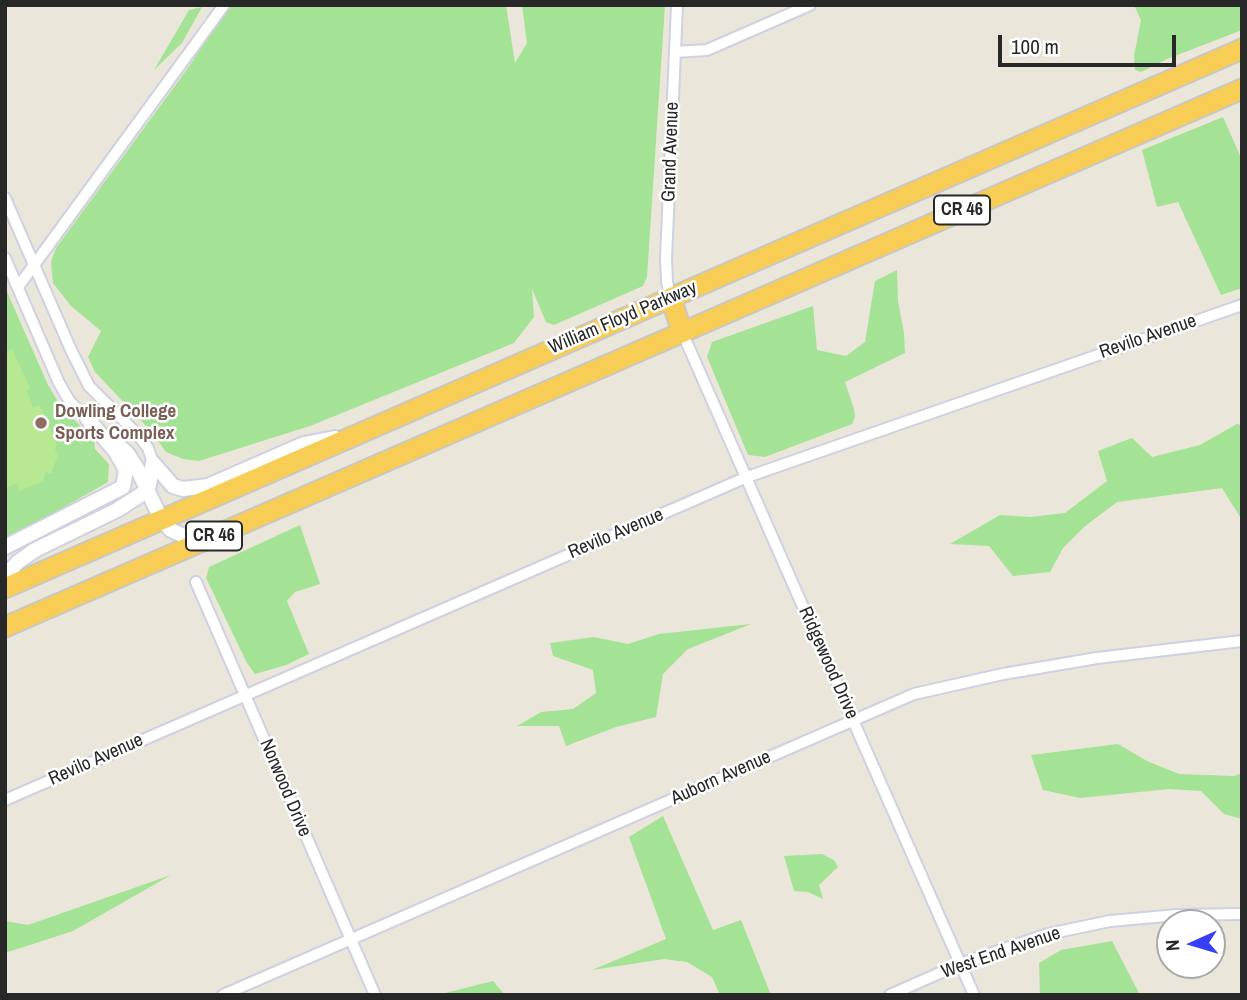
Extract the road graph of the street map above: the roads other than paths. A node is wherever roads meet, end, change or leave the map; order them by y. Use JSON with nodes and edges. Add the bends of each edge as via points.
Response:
{"nodes":[{"id":1,"x":224,"y":5,"type":"edge"},
{"id":2,"x":677,"y":5,"type":"edge"},
{"id":3,"x":810,"y":5,"type":"edge"},
{"id":4,"x":1242,"y":49,"type":"edge"},
{"id":5,"x":675,"y":52,"type":"junction"},
{"id":6,"x":1242,"y":89,"type":"edge"},
{"id":7,"x":5,"y":198,"type":"edge"},
{"id":8,"x":5,"y":258,"type":"edge"},
{"id":9,"x":34,"y":264,"type":"junction"},
{"id":10,"x":18,"y":287,"type":"junction"},
{"id":11,"x":671,"y":298,"type":"junction"},
{"id":12,"x":1242,"y":305,"type":"edge"},
{"id":13,"x":682,"y":332,"type":"junction"},
{"id":14,"x":87,"y":418,"type":"junction"},
{"id":15,"x":360,"y":433,"type":"junction"},
{"id":16,"x":153,"y":463,"type":"junction"},
{"id":17,"x":747,"y":477,"type":"junction"},
{"id":18,"x":147,"y":488,"type":"junction"},
{"id":19,"x":161,"y":519,"type":"junction"},
{"id":20,"x":217,"y":535,"type":"junction"},
{"id":21,"x":5,"y":547,"type":"edge"},
{"id":22,"x":5,"y":576,"type":"edge"},
{"id":23,"x":196,"y":582,"type":"dead end"},
{"id":24,"x":5,"y":588,"type":"edge"},
{"id":25,"x":5,"y":627,"type":"edge"},
{"id":26,"x":1242,"y":641,"type":"edge"},
{"id":27,"x":245,"y":695,"type":"junction"},
{"id":28,"x":853,"y":720,"type":"junction"},
{"id":29,"x":5,"y":800,"type":"edge"},
{"id":30,"x":1242,"y":914,"type":"edge"},
{"id":31,"x":351,"y":939,"type":"junction"},
{"id":32,"x":960,"y":964,"type":"junction"},
{"id":33,"x":223,"y":995,"type":"edge"},
{"id":34,"x":375,"y":995,"type":"edge"},
{"id":35,"x":890,"y":995,"type":"edge"},
{"id":36,"x":974,"y":995,"type":"edge"}],
"edges":[{"from":1,"to":9,"type":"street"},
{"from":2,"to":5,"type":"street","name":"Grand Avenue"},
{"from":3,"to":5,"type":"street","via":[[707,50]]},
{"from":4,"to":11,"type":"highway","name":"William Floyd Parkway","number":"CR 46"},
{"from":5,"to":11,"type":"street","name":"Grand Avenue","via":[[666,259]]},
{"from":6,"to":13,"type":"highway","name":"William Floyd Parkway","number":"CR 46"},
{"from":7,"to":9,"type":"street"},
{"from":8,"to":10,"type":"street"},
{"from":9,"to":10,"type":"street"},
{"from":9,"to":16,"type":"street","via":[[89,386],[138,435]]},
{"from":10,"to":14,"type":"street","via":[[59,383]]},
{"from":11,"to":13,"type":"highway"},
{"from":11,"to":15,"type":"highway","name":"William Floyd Parkway","number":"CR 46"},
{"from":12,"to":17,"type":"street","name":"Revilo Avenue"},
{"from":13,"to":17,"type":"street","name":"Ridgewood Drive"},
{"from":13,"to":20,"type":"highway","name":"William Floyd Parkway","number":"CR 46"},
{"from":14,"to":18,"type":"street","via":[[127,453]]},
{"from":14,"to":21,"type":"street","via":[[126,470],[123,487]]},
{"from":15,"to":16,"type":"street","via":[[304,444],[208,486],[173,486]]},
{"from":15,"to":19,"type":"highway","name":"William Floyd Parkway","number":"CR 46"},
{"from":16,"to":18,"type":"street"},
{"from":17,"to":27,"type":"street","name":"Revilo Avenue"},
{"from":17,"to":28,"type":"street","name":"Ridgewood Drive"},
{"from":18,"to":19,"type":"street"},
{"from":18,"to":22,"type":"street","via":[[117,510],[26,555]]},
{"from":19,"to":20,"type":"street","via":[[184,536]]},
{"from":19,"to":24,"type":"highway","name":"William Floyd Parkway","number":"CR 46"},
{"from":20,"to":25,"type":"highway","name":"William Floyd Parkway","number":"CR 46"},
{"from":23,"to":27,"type":"street","name":"Norwood Drive"},
{"from":26,"to":28,"type":"street","name":"Auborn Avenue","via":[[1115,655],[1003,674],[914,694]]},
{"from":27,"to":29,"type":"street","name":"Revilo Avenue"},
{"from":27,"to":31,"type":"street","name":"Norwood Drive"},
{"from":28,"to":31,"type":"street","name":"Auborn Avenue"},
{"from":28,"to":32,"type":"street","name":"Ridgewood Drive"},
{"from":30,"to":32,"type":"street","name":"West End Avenue","via":[[1110,921],[1048,934]]},
{"from":31,"to":33,"type":"street","name":"Auborn Avenue"},
{"from":31,"to":34,"type":"street","name":"Norwood Drive"},
{"from":32,"to":35,"type":"street","name":"West End Avenue"},
{"from":32,"to":36,"type":"street","name":"Ridgewood Drive"}]}
